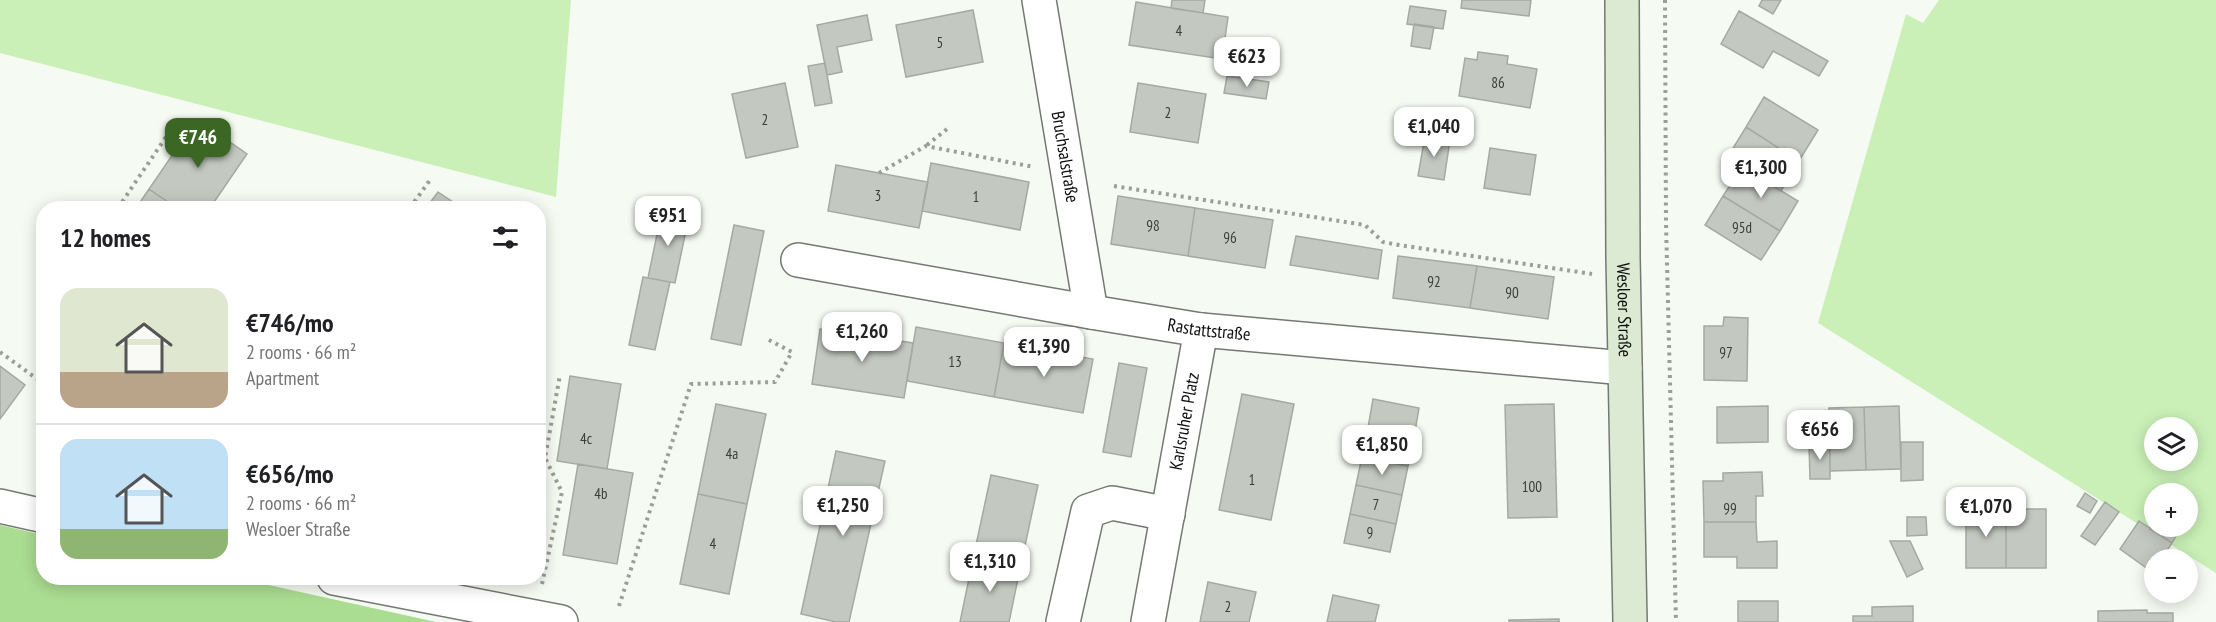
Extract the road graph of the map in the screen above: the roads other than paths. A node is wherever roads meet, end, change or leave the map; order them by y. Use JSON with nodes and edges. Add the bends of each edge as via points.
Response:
{"nodes":[{"id":1,"x":1039,"y":0,"type":"edge"},
{"id":2,"x":1622,"y":0,"type":"edge"},
{"id":3,"x":798,"y":260,"type":"dead end"},
{"id":4,"x":1091,"y":312,"type":"junction"},
{"id":5,"x":1201,"y":330,"type":"junction"},
{"id":6,"x":1625,"y":368,"type":"junction"},
{"id":7,"x":0,"y":506,"type":"edge"},
{"id":8,"x":36,"y":514,"type":"edge"},
{"id":9,"x":1168,"y":514,"type":"junction"},
{"id":10,"x":370,"y":585,"type":"edge"},
{"id":11,"x":561,"y":622,"type":"edge"},
{"id":12,"x":1063,"y":622,"type":"edge"},
{"id":13,"x":1148,"y":622,"type":"edge"},
{"id":14,"x":1630,"y":622,"type":"edge"}],
"edges":[{"from":1,"to":4,"type":"street","name":"Bruchsalstraße"},
{"from":2,"to":6,"type":"street","name":"Wesloer Straße"},
{"from":3,"to":4,"type":"street","name":"Rastattstraße"},
{"from":4,"to":5,"type":"street","name":"Rastattstraße"},
{"from":5,"to":6,"type":"street","name":"Rastattstraße"},
{"from":5,"to":9,"type":"street","name":"Karlsruher Platz"},
{"from":6,"to":14,"type":"street","name":"Wesloer Straße"},
{"from":7,"to":8,"type":"street"},
{"from":9,"to":12,"type":"street","via":[[1112,503],[1088,511]]},
{"from":9,"to":13,"type":"street","name":"Karlsruher Platz"},
{"from":10,"to":11,"type":"street"}]}
